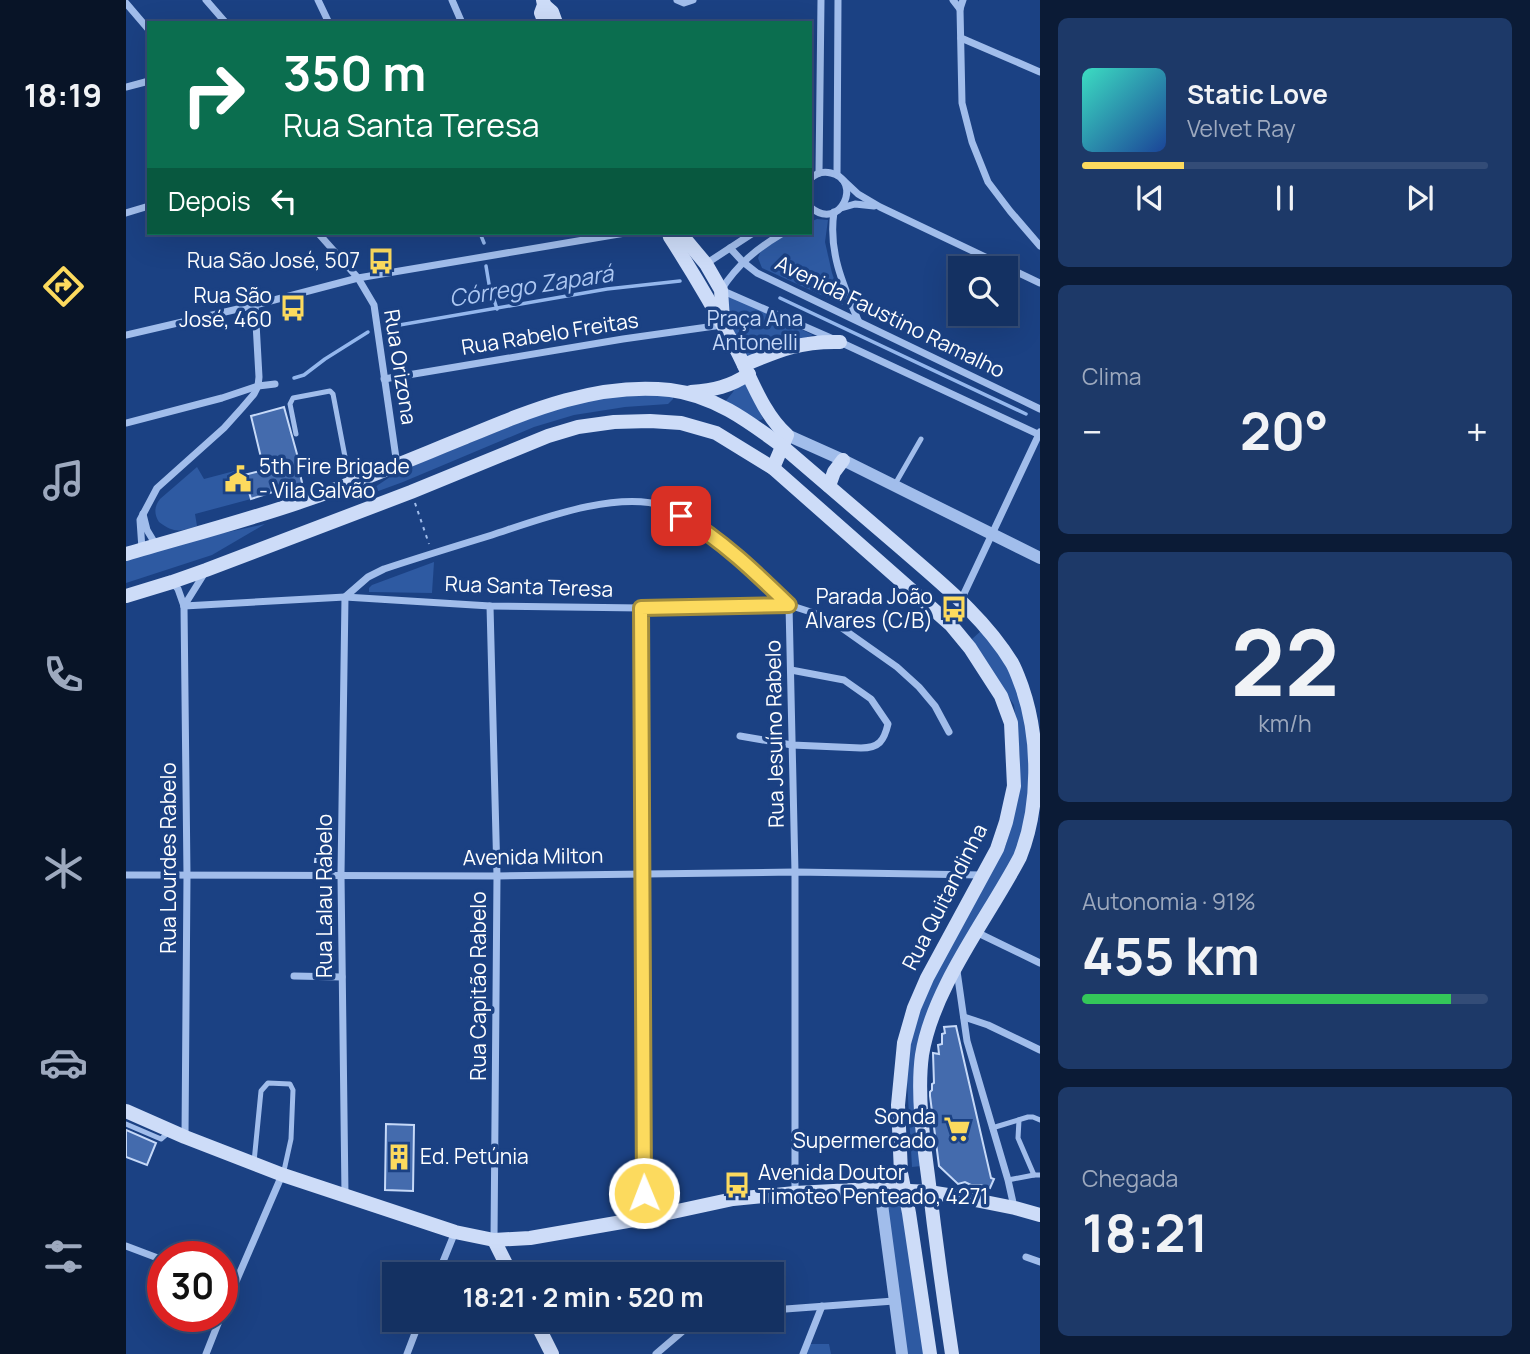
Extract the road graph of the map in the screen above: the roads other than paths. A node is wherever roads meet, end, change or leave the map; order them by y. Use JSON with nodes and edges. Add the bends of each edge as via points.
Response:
{"nodes":[{"id":1,"x":206,"y":0,"type":"edge"},
{"id":2,"x":318,"y":0,"type":"edge"},
{"id":3,"x":452,"y":0,"type":"edge"},
{"id":4,"x":692,"y":0,"type":"edge"},
{"id":5,"x":821,"y":0,"type":"edge"},
{"id":6,"x":838,"y":0,"type":"edge"},
{"id":7,"x":953,"y":0,"type":"edge"},
{"id":8,"x":963,"y":0,"type":"edge"},
{"id":9,"x":678,"y":1,"type":"edge"},
{"id":10,"x":126,"y":2,"type":"edge"},
{"id":11,"x":543,"y":2,"type":"edge"},
{"id":12,"x":960,"y":9,"type":"junction"},
{"id":13,"x":224,"y":21,"type":"edge"},
{"id":14,"x":328,"y":21,"type":"edge"},
{"id":15,"x":461,"y":21,"type":"edge"},
{"id":16,"x":544,"y":21,"type":"edge"},
{"id":17,"x":555,"y":21,"type":"edge"},
{"id":18,"x":147,"y":28,"type":"edge"},
{"id":19,"x":961,"y":38,"type":"junction"},
{"id":20,"x":1040,"y":72,"type":"edge"},
{"id":21,"x":147,"y":82,"type":"edge"},
{"id":22,"x":126,"y":87,"type":"edge"},
{"id":23,"x":813,"y":175,"type":"edge"},
{"id":24,"x":839,"y":177,"type":"junction"},
{"id":25,"x":147,"y":207,"type":"edge"},
{"id":26,"x":880,"y":207,"type":"junction"},
{"id":27,"x":837,"y":210,"type":"junction"},
{"id":28,"x":126,"y":212,"type":"edge"},
{"id":29,"x":814,"y":215,"type":"edge"},
{"id":30,"x":320,"y":235,"type":"edge"},
{"id":31,"x":613,"y":235,"type":"edge"},
{"id":32,"x":670,"y":235,"type":"edge"},
{"id":33,"x":682,"y":235,"type":"edge"},
{"id":34,"x":750,"y":235,"type":"edge"},
{"id":35,"x":780,"y":235,"type":"edge"},
{"id":36,"x":1040,"y":246,"type":"edge"},
{"id":37,"x":730,"y":248,"type":"junction"},
{"id":38,"x":743,"y":262,"type":"junction"},
{"id":39,"x":706,"y":264,"type":"junction"},
{"id":40,"x":358,"y":278,"type":"junction"},
{"id":41,"x":697,"y":281,"type":"junction"},
{"id":42,"x":1040,"y":283,"type":"edge"},
{"id":43,"x":721,"y":290,"type":"junction"},
{"id":44,"x":255,"y":305,"type":"junction"},
{"id":45,"x":858,"y":321,"type":"junction"},
{"id":46,"x":723,"y":325,"type":"junction"},
{"id":47,"x":126,"y":335,"type":"edge"},
{"id":48,"x":840,"y":342,"type":"junction"},
{"id":49,"x":747,"y":370,"type":"junction"},
{"id":50,"x":384,"y":379,"type":"junction"},
{"id":51,"x":275,"y":384,"type":"dead end"},
{"id":52,"x":258,"y":386,"type":"junction"},
{"id":53,"x":683,"y":392,"type":"junction"},
{"id":54,"x":1040,"y":409,"type":"edge"},
{"id":55,"x":126,"y":423,"type":"edge"},
{"id":56,"x":296,"y":434,"type":"dead end"},
{"id":57,"x":1040,"y":434,"type":"edge"},
{"id":58,"x":921,"y":439,"type":"dead end"},
{"id":59,"x":785,"y":440,"type":"junction"},
{"id":60,"x":843,"y":460,"type":"junction"},
{"id":61,"x":397,"y":465,"type":"junction"},
{"id":62,"x":774,"y":468,"type":"junction"},
{"id":63,"x":350,"y":483,"type":"junction"},
{"id":64,"x":829,"y":486,"type":"junction"},
{"id":65,"x":894,"y":486,"type":"junction"},
{"id":66,"x":142,"y":514,"type":"junction"},
{"id":67,"x":991,"y":535,"type":"junction"},
{"id":68,"x":149,"y":547,"type":"junction"},
{"id":69,"x":126,"y":554,"type":"edge"},
{"id":70,"x":1040,"y":558,"type":"edge"},
{"id":71,"x":206,"y":570,"type":"junction"},
{"id":72,"x":172,"y":582,"type":"junction"},
{"id":73,"x":126,"y":596,"type":"edge"},
{"id":74,"x":345,"y":597,"type":"junction"},
{"id":75,"x":961,"y":600,"type":"junction"},
{"id":76,"x":789,"y":605,"type":"junction"},
{"id":77,"x":184,"y":606,"type":"junction"},
{"id":78,"x":490,"y":606,"type":"junction"},
{"id":79,"x":641,"y":608,"type":"junction"},
{"id":80,"x":791,"y":670,"type":"junction"},
{"id":81,"x":949,"y":732,"type":"dead end"},
{"id":82,"x":740,"y":736,"type":"dead end"},
{"id":83,"x":792,"y":744,"type":"junction"},
{"id":84,"x":1040,"y":761,"type":"edge"},
{"id":85,"x":795,"y":872,"type":"junction"},
{"id":86,"x":642,"y":874,"type":"junction"},
{"id":87,"x":126,"y":875,"type":"edge"},
{"id":88,"x":187,"y":875,"type":"junction"},
{"id":89,"x":341,"y":875,"type":"junction"},
{"id":90,"x":982,"y":875,"type":"junction"},
{"id":91,"x":497,"y":876,"type":"junction"},
{"id":92,"x":976,"y":932,"type":"junction"},
{"id":93,"x":1040,"y":963,"type":"edge"},
{"id":94,"x":956,"y":967,"type":"junction"},
{"id":95,"x":294,"y":976,"type":"dead end"},
{"id":96,"x":342,"y":977,"type":"junction"},
{"id":97,"x":964,"y":1017,"type":"junction"},
{"id":98,"x":1040,"y":1050,"type":"edge"},
{"id":99,"x":126,"y":1111,"type":"edge"},
{"id":100,"x":1019,"y":1120,"type":"junction"},
{"id":101,"x":1040,"y":1120,"type":"edge"},
{"id":102,"x":126,"y":1124,"type":"edge"},
{"id":103,"x":992,"y":1128,"type":"junction"},
{"id":104,"x":170,"y":1131,"type":"junction"},
{"id":105,"x":185,"y":1137,"type":"junction"},
{"id":106,"x":254,"y":1163,"type":"junction"},
{"id":107,"x":283,"y":1175,"type":"junction"},
{"id":108,"x":1037,"y":1175,"type":"edge"},
{"id":109,"x":1008,"y":1180,"type":"junction"},
{"id":110,"x":880,"y":1189,"type":"junction"},
{"id":111,"x":905,"y":1191,"type":"junction"},
{"id":112,"x":929,"y":1192,"type":"junction"},
{"id":113,"x":795,"y":1193,"type":"junction"},
{"id":114,"x":345,"y":1195,"type":"junction"},
{"id":115,"x":1015,"y":1208,"type":"junction"},
{"id":116,"x":1040,"y":1215,"type":"edge"},
{"id":117,"x":645,"y":1218,"type":"junction"},
{"id":118,"x":455,"y":1232,"type":"junction"},
{"id":119,"x":494,"y":1240,"type":"junction"},
{"id":120,"x":126,"y":1245,"type":"edge"},
{"id":121,"x":147,"y":1254,"type":"edge"},
{"id":122,"x":1026,"y":1257,"type":"dead end"},
{"id":123,"x":443,"y":1262,"type":"edge"},
{"id":124,"x":506,"y":1262,"type":"edge"},
{"id":125,"x":1040,"y":1262,"type":"edge"},
{"id":126,"x":238,"y":1277,"type":"edge"},
{"id":127,"x":894,"y":1301,"type":"junction"},
{"id":128,"x":822,"y":1306,"type":"junction"},
{"id":129,"x":784,"y":1309,"type":"edge"},
{"id":130,"x":215,"y":1332,"type":"edge"},
{"id":131,"x":415,"y":1332,"type":"edge"},
{"id":132,"x":541,"y":1332,"type":"edge"},
{"id":133,"x":681,"y":1332,"type":"edge"},
{"id":134,"x":206,"y":1354,"type":"edge"},
{"id":135,"x":407,"y":1354,"type":"edge"},
{"id":136,"x":552,"y":1354,"type":"edge"},
{"id":137,"x":656,"y":1354,"type":"edge"},
{"id":138,"x":803,"y":1354,"type":"edge"},
{"id":139,"x":902,"y":1354,"type":"edge"},
{"id":140,"x":930,"y":1354,"type":"edge"},
{"id":141,"x":952,"y":1354,"type":"edge"}],
"edges":[{"from":1,"to":13,"type":"street"},
{"from":2,"to":14,"type":"street"},
{"from":3,"to":15,"type":"street"},
{"from":4,"to":9,"type":"street"},
{"from":5,"to":23,"type":"street"},
{"from":6,"to":24,"type":"street"},
{"from":7,"to":12,"type":"street"},
{"from":8,"to":12,"type":"street"},
{"from":10,"to":18,"type":"street"},
{"from":11,"to":16,"type":"main road"},
{"from":11,"to":17,"type":"main road"},
{"from":12,"to":19,"type":"street"},
{"from":19,"to":20,"type":"street"},
{"from":19,"to":36,"type":"street","via":[[962,103],[972,142],[988,181]]},
{"from":21,"to":22,"type":"street"},
{"from":23,"to":24,"type":"street","via":[[828,172]]},
{"from":24,"to":26,"type":"street"},
{"from":24,"to":27,"type":"street","via":[[847,194]]},
{"from":25,"to":28,"type":"street"},
{"from":26,"to":27,"type":"street","via":[[855,204]]},
{"from":26,"to":42,"type":"street"},
{"from":27,"to":29,"type":"street"},
{"from":27,"to":45,"type":"street","via":[[832,245]]},
{"from":30,"to":40,"type":"street","name":"Rua Orizona"},
{"from":31,"to":40,"type":"street"},
{"from":32,"to":41,"type":"main road"},
{"from":33,"to":39,"type":"main road"},
{"from":34,"to":37,"type":"street"},
{"from":35,"to":38,"type":"street"},
{"from":37,"to":38,"type":"street","name":"Avenida Faustino Ramalho"},
{"from":37,"to":39,"type":"street"},
{"from":38,"to":43,"type":"street"},
{"from":38,"to":45,"type":"street","name":"Avenida Faustino Ramalho"},
{"from":39,"to":41,"type":"street"},
{"from":39,"to":43,"type":"main road"},
{"from":40,"to":44,"type":"street"},
{"from":40,"to":50,"type":"street","name":"Rua Orizona","via":[[374,306]]},
{"from":41,"to":43,"type":"street","name":"Avenida Faustino Ramalho"},
{"from":41,"to":46,"type":"main road"},
{"from":43,"to":46,"type":"main road"},
{"from":43,"to":48,"type":"street","name":"Avenida Faustino Ramalho"},
{"from":44,"to":47,"type":"street"},
{"from":44,"to":52,"type":"street"},
{"from":45,"to":54,"type":"street","name":"Avenida Faustino Ramalho"},
{"from":46,"to":49,"type":"main road"},
{"from":46,"to":50,"type":"street","name":"Rua Rabelo Freitas"},
{"from":48,"to":49,"type":"main road","via":[[796,345]]},
{"from":48,"to":57,"type":"street","name":"Avenida Faustino Ramalho"},
{"from":49,"to":53,"type":"main road","via":[[728,386]]},
{"from":49,"to":59,"type":"main road"},
{"from":50,"to":61,"type":"street","name":"Rua Orizona"},
{"from":51,"to":52,"type":"street"},
{"from":52,"to":55,"type":"street"},
{"from":52,"to":66,"type":"street","via":[[224,428],[158,488]]},
{"from":53,"to":59,"type":"main road","via":[[723,406]]},
{"from":53,"to":61,"type":"main road","via":[[618,389],[569,398]]},
{"from":56,"to":63,"type":"lane","via":[[293,398],[330,391]]},
{"from":57,"to":67,"type":"street"},
{"from":58,"to":65,"type":"lane"},
{"from":59,"to":60,"type":"street"},
{"from":59,"to":62,"type":"main road"},
{"from":59,"to":64,"type":"main road"},
{"from":60,"to":64,"type":"main road"},
{"from":60,"to":65,"type":"street"},
{"from":61,"to":63,"type":"main road"},
{"from":62,"to":71,"type":"main road","name":"Rua Quitandinha","via":[[716,432],[681,423],[614,422],[578,427]]},
{"from":62,"to":90,"type":"main road","name":"Rua Quitandinha","via":[[951,625],[1001,696],[1011,723],[1014,786],[997,849]]},
{"from":63,"to":68,"type":"main road"},
{"from":64,"to":75,"type":"main road"},
{"from":65,"to":67,"type":"street"},
{"from":66,"to":68,"type":"street"},
{"from":66,"to":68,"type":"street","via":[[139,526]]},
{"from":67,"to":70,"type":"street"},
{"from":67,"to":75,"type":"street"},
{"from":68,"to":69,"type":"main road"},
{"from":71,"to":72,"type":"main road","name":"Rua Quitandinha"},
{"from":71,"to":77,"type":"street"},
{"from":72,"to":73,"type":"main road","name":"Rua Quitandinha"},
{"from":72,"to":77,"type":"street","name":"Rua Lourdes Rabelo"},
{"from":74,"to":76,"type":"street","via":[[384,569],[523,525],[622,502],[664,506],[698,526],[742,559]]},
{"from":74,"to":77,"type":"street","name":"Rua Santa Teresa"},
{"from":74,"to":78,"type":"street","name":"Rua Santa Teresa"},
{"from":74,"to":89,"type":"street","name":"Rua Lalau Rabelo"},
{"from":75,"to":84,"type":"main road","via":[[1013,665]]},
{"from":76,"to":79,"type":"street","name":"Rua Santa Teresa"},
{"from":76,"to":80,"type":"street","name":"Rua Jesuíno Rabelo"},
{"from":76,"to":81,"type":"street","name":"Rua Santa Teresa","via":[[839,626],[897,667],[935,706]]},
{"from":77,"to":88,"type":"street","name":"Rua Lourdes Rabelo"},
{"from":78,"to":79,"type":"street","name":"Rua Santa Teresa"},
{"from":78,"to":91,"type":"street","name":"Rua Capitão Rabelo"},
{"from":79,"to":86,"type":"street"},
{"from":80,"to":83,"type":"street","name":"Rua Jesuíno Rabelo"},
{"from":80,"to":83,"type":"street","via":[[844,680],[871,699],[888,724],[884,738],[872,748]]},
{"from":82,"to":83,"type":"street"},
{"from":83,"to":85,"type":"street","name":"Rua Jesuíno Rabelo"},
{"from":84,"to":92,"type":"main road","via":[[1033,820],[1022,854]]},
{"from":85,"to":86,"type":"street","name":"Avenida Milton"},
{"from":85,"to":90,"type":"street","name":"Avenida Milton"},
{"from":85,"to":113,"type":"street","name":"Rua Jesuíno Rabelo"},
{"from":86,"to":91,"type":"street","name":"Avenida Milton"},
{"from":86,"to":117,"type":"street"},
{"from":87,"to":88,"type":"street","name":"Avenida Milton"},
{"from":88,"to":89,"type":"street","name":"Avenida Milton"},
{"from":88,"to":105,"type":"street","name":"Rua Lourdes Rabelo"},
{"from":89,"to":91,"type":"street","name":"Avenida Milton"},
{"from":89,"to":96,"type":"street","name":"Rua Lalau Rabelo"},
{"from":90,"to":111,"type":"main road","name":"Rua Quitandinha","via":[[927,978],[904,1042],[898,1105]]},
{"from":91,"to":119,"type":"street","name":"Rua Capitão Rabelo"},
{"from":92,"to":93,"type":"street"},
{"from":92,"to":94,"type":"main road"},
{"from":94,"to":97,"type":"street"},
{"from":94,"to":112,"type":"main road","via":[[933,1015],[922,1055],[922,1132]]},
{"from":95,"to":96,"type":"street"},
{"from":96,"to":114,"type":"street","name":"Rua Lalau Rabelo"},
{"from":97,"to":98,"type":"street"},
{"from":97,"to":103,"type":"street"},
{"from":99,"to":104,"type":"main road"},
{"from":100,"to":101,"type":"lane"},
{"from":100,"to":103,"type":"lane"},
{"from":100,"to":108,"type":"lane","via":[[1018,1138]]},
{"from":102,"to":104,"type":"lane","via":[[161,1139]]},
{"from":103,"to":109,"type":"street"},
{"from":104,"to":105,"type":"main road"},
{"from":105,"to":106,"type":"main road"},
{"from":106,"to":107,"type":"main road"},
{"from":106,"to":107,"type":"lane","via":[[261,1091],[268,1083],[290,1084],[291,1139]]},
{"from":107,"to":114,"type":"main road"},
{"from":107,"to":126,"type":"street"},
{"from":108,"to":109,"type":"lane"},
{"from":109,"to":115,"type":"street"},
{"from":110,"to":111,"type":"main road"},
{"from":110,"to":113,"type":"main road"},
{"from":110,"to":127,"type":"street"},
{"from":111,"to":112,"type":"main road"},
{"from":111,"to":140,"type":"main road","name":"Rua Quitandinha"},
{"from":112,"to":115,"type":"main road"},
{"from":112,"to":141,"type":"main road"},
{"from":113,"to":117,"type":"main road","via":[[733,1199]]},
{"from":114,"to":118,"type":"main road"},
{"from":115,"to":116,"type":"main road"},
{"from":117,"to":119,"type":"main road"},
{"from":118,"to":119,"type":"main road"},
{"from":118,"to":123,"type":"street"},
{"from":119,"to":124,"type":"main road"},
{"from":120,"to":121,"type":"street"},
{"from":122,"to":125,"type":"street"},
{"from":127,"to":128,"type":"street"},
{"from":127,"to":139,"type":"street"},
{"from":128,"to":129,"type":"street"},
{"from":128,"to":138,"type":"street"},
{"from":130,"to":134,"type":"street"},
{"from":131,"to":135,"type":"street"},
{"from":132,"to":136,"type":"main road"},
{"from":133,"to":137,"type":"street"}]}
